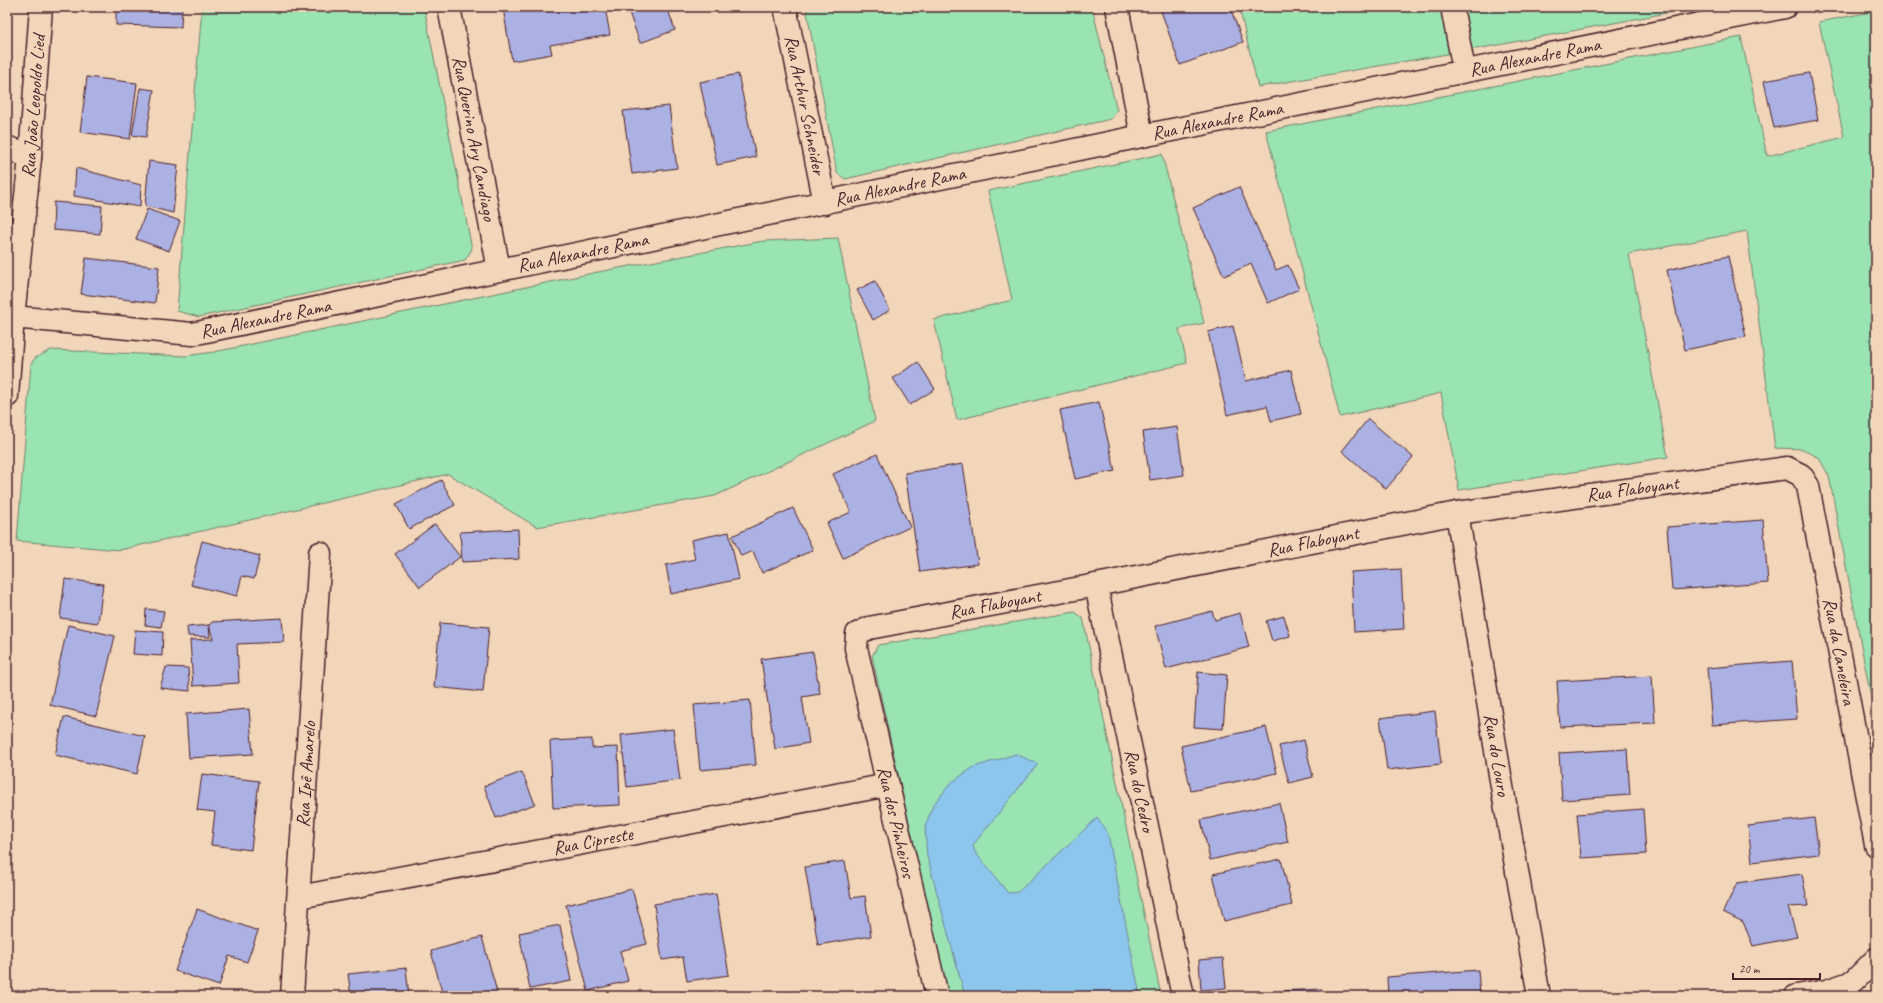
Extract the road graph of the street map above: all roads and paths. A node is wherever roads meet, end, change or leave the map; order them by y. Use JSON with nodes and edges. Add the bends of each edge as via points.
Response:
{"nodes":[{"id":1,"x":41,"y":7,"type":"edge"},
{"id":2,"x":449,"y":7,"type":"edge"},
{"id":3,"x":785,"y":7,"type":"edge"},
{"id":4,"x":1117,"y":7,"type":"edge"},
{"id":5,"x":1452,"y":7,"type":"edge"},
{"id":6,"x":1785,"y":7,"type":"edge"},
{"id":7,"x":1464,"y":70,"type":"junction"},
{"id":8,"x":1142,"y":136,"type":"junction"},
{"id":9,"x":7,"y":147,"type":"edge"},
{"id":10,"x":30,"y":158,"type":"junction"},
{"id":11,"x":825,"y":203,"type":"junction"},
{"id":12,"x":499,"y":270,"type":"junction"},
{"id":13,"x":13,"y":318,"type":"junction"},
{"id":14,"x":7,"y":396,"type":"edge"},
{"id":15,"x":1787,"y":468,"type":"joint"},
{"id":16,"x":1457,"y":513,"type":"junction"},
{"id":17,"x":320,"y":553,"type":"dead end"},
{"id":18,"x":1096,"y":586,"type":"junction"},
{"id":19,"x":856,"y":648,"type":"joint"},
{"id":20,"x":888,"y":785,"type":"junction"},
{"id":21,"x":1876,"y":845,"type":"edge"},
{"id":22,"x":299,"y":897,"type":"junction"},
{"id":23,"x":1876,"y":959,"type":"edge"},
{"id":24,"x":292,"y":996,"type":"edge"},
{"id":25,"x":937,"y":996,"type":"edge"},
{"id":26,"x":1183,"y":996,"type":"edge"},
{"id":27,"x":1539,"y":996,"type":"edge"},
{"id":28,"x":1796,"y":996,"type":"edge"}],
"edges":[{"from":1,"to":10,"type":"street","name":"Rua João Leopoldo Lied"},
{"from":2,"to":12,"type":"street","name":"Rua Querino Ary Candiago"},
{"from":3,"to":11,"type":"street","name":"Rua Arthur Schneider"},
{"from":4,"to":8,"type":"street"},
{"from":5,"to":7,"type":"street"},
{"from":6,"to":7,"type":"street","name":"Rua Alexandre Rama"},
{"from":7,"to":8,"type":"street","name":"Rua Alexandre Rama"},
{"from":8,"to":11,"type":"street","name":"Rua Alexandre Rama"},
{"from":9,"to":10,"type":"street"},
{"from":10,"to":13,"type":"street","name":"Rua João Leopoldo Lied"},
{"from":11,"to":12,"type":"street","name":"Rua Alexandre Rama"},
{"from":12,"to":13,"type":"street","name":"Rua Alexandre Rama","via":[[192,334]]},
{"from":13,"to":14,"type":"street","name":"Rua João Leopoldo Lied"},
{"from":15,"to":16,"type":"street","name":"Rua Flaboyant"},
{"from":15,"to":21,"type":"street","name":"Rua da Caneleira","via":[[1801,475],[1808,486]]},
{"from":16,"to":18,"type":"street","name":"Rua Flaboyant"},
{"from":16,"to":27,"type":"street","name":"Rua do Louro"},
{"from":17,"to":22,"type":"street","name":"Rua Ipê Amarelo"},
{"from":18,"to":19,"type":"street","name":"Rua Flaboyant","via":[[868,628],[857,634]]},
{"from":18,"to":26,"type":"street","name":"Rua do Cedro"},
{"from":19,"to":20,"type":"street","name":"Rua dos Pinheiros"},
{"from":20,"to":22,"type":"street","name":"Rua Cipreste"},
{"from":20,"to":25,"type":"street","name":"Rua dos Pinheiros"},
{"from":22,"to":24,"type":"street","name":"Rua Ipê Amarelo"},
{"from":23,"to":28,"type":"street","via":[[1853,982],[1826,991]]}]}
